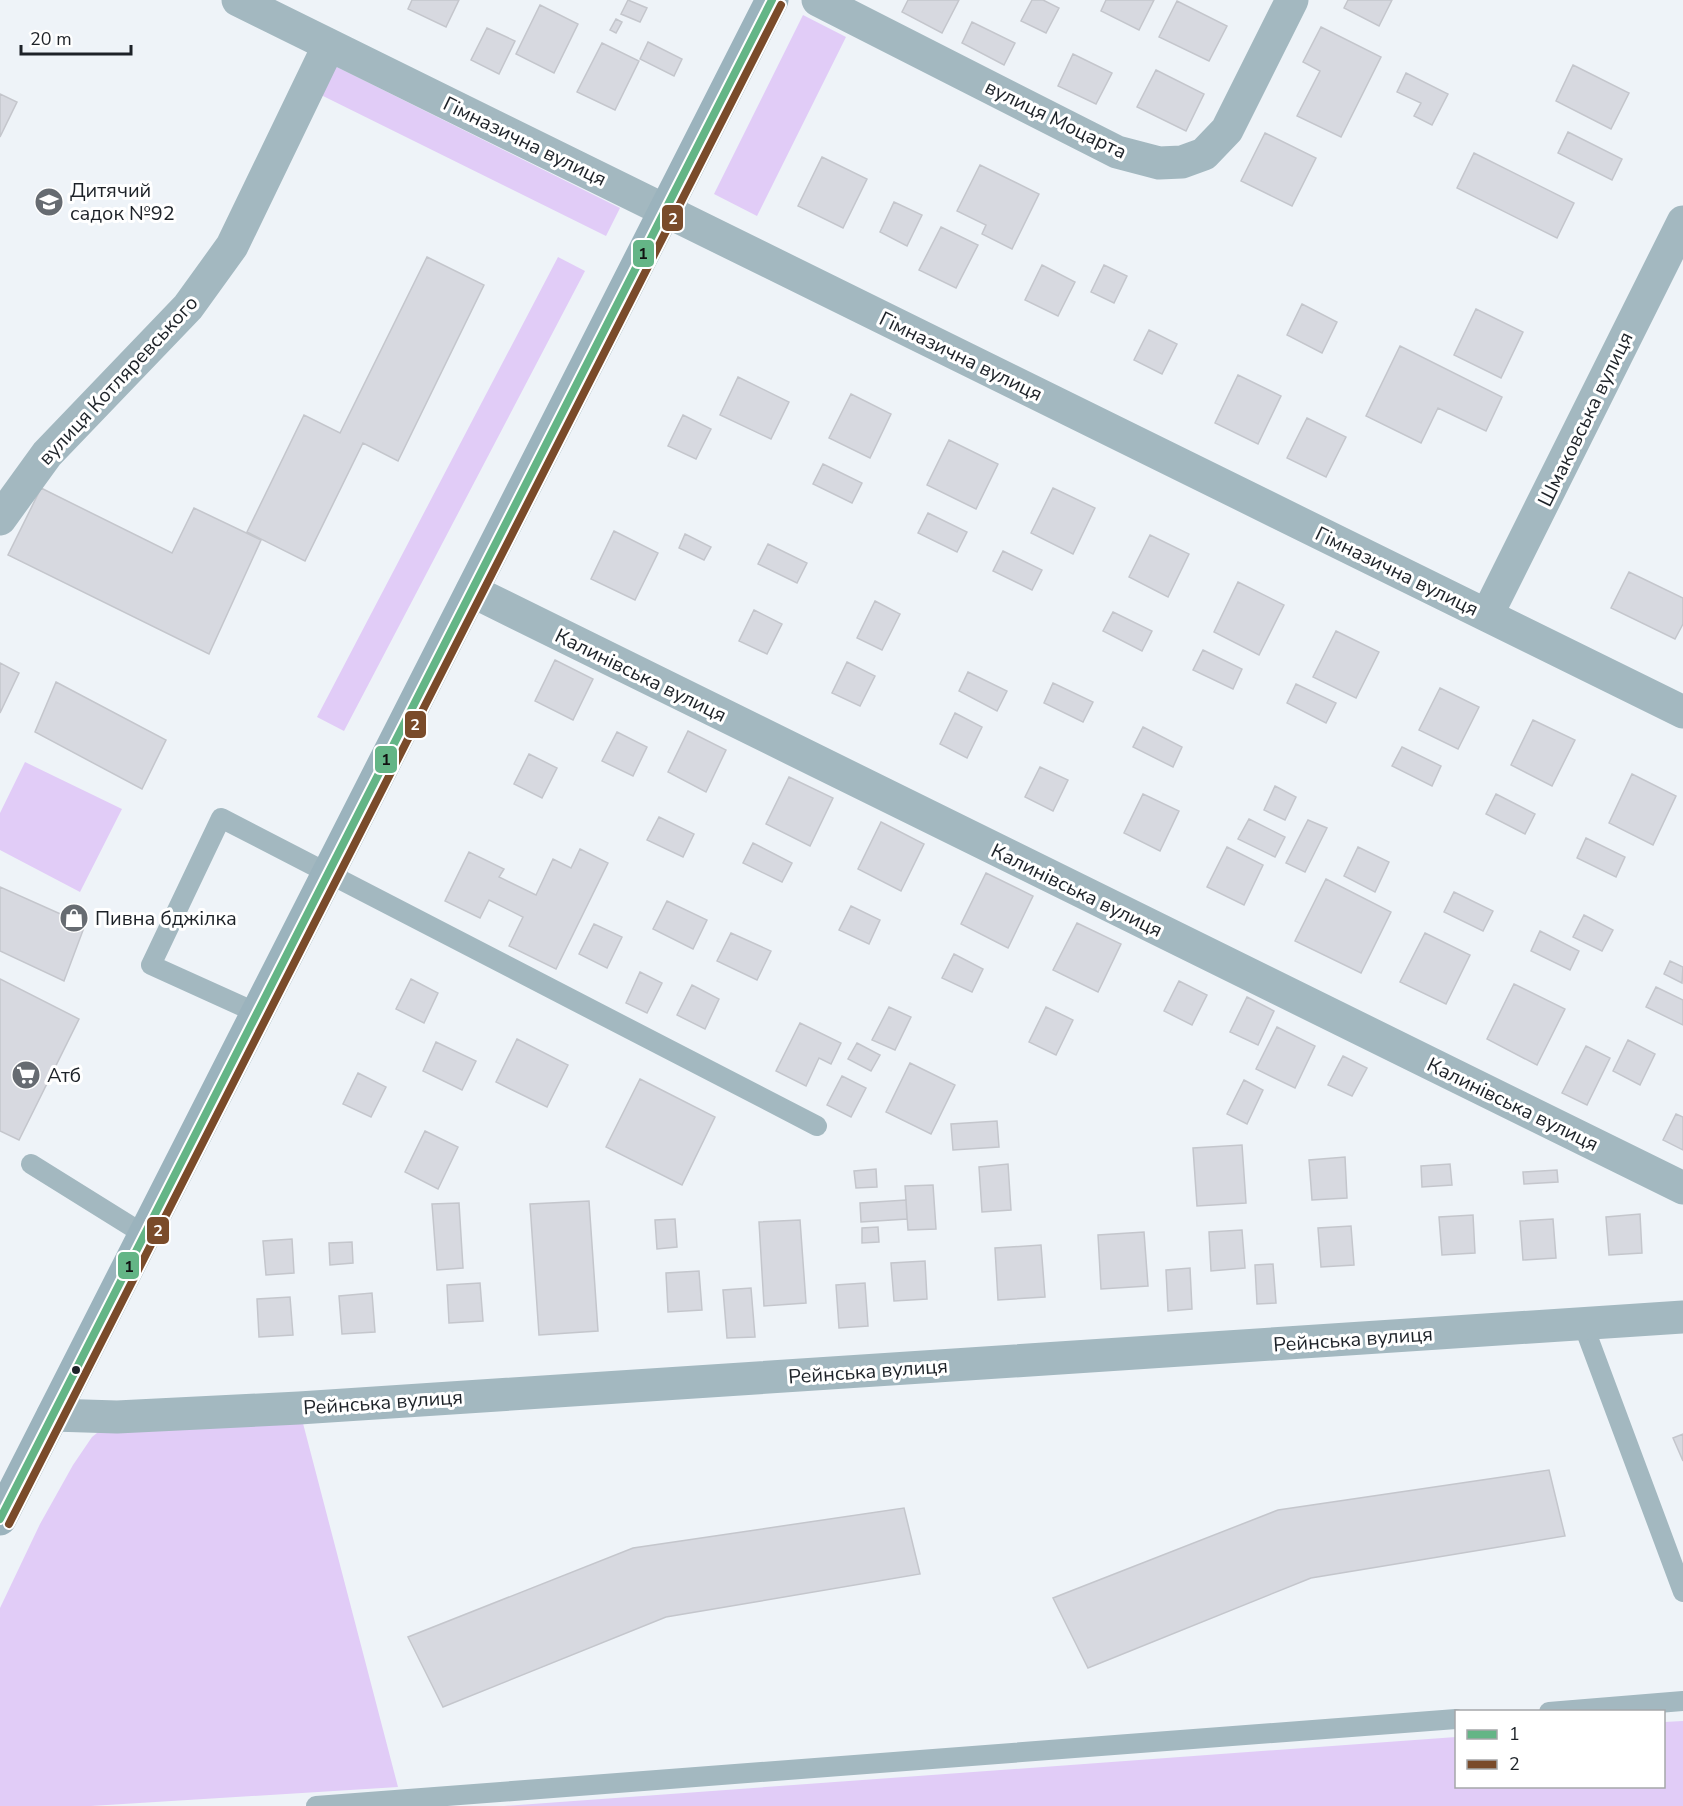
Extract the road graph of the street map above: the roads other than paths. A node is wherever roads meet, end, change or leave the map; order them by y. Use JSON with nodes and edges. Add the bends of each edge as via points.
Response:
{"nodes":[{"id":1,"x":238,"y":0,"type":"edge"},
{"id":2,"x":772,"y":0,"type":"edge"},
{"id":3,"x":818,"y":0,"type":"edge"},
{"id":4,"x":1292,"y":0,"type":"edge"},
{"id":5,"x":329,"y":45,"type":"junction"},
{"id":6,"x":666,"y":211,"type":"junction"},
{"id":7,"x":1683,"y":222,"type":"edge"},
{"id":8,"x":0,"y":519,"type":"edge"},
{"id":9,"x":472,"y":591,"type":"junction"},
{"id":10,"x":1487,"y":615,"type":"junction"},
{"id":11,"x":1683,"y":712,"type":"edge"},
{"id":12,"x":328,"y":875,"type":"junction"},
{"id":13,"x":257,"y":1013,"type":"junction"},
{"id":14,"x":817,"y":1126,"type":"dead end"},
{"id":15,"x":31,"y":1164,"type":"dead end"},
{"id":16,"x":1683,"y":1188,"type":"edge"},
{"id":17,"x":145,"y":1235,"type":"junction"},
{"id":18,"x":1683,"y":1317,"type":"edge"},
{"id":19,"x":1582,"y":1324,"type":"junction"},
{"id":20,"x":53,"y":1414,"type":"junction"},
{"id":21,"x":0,"y":1520,"type":"edge"},
{"id":22,"x":1683,"y":1592,"type":"edge"},
{"id":23,"x":1683,"y":1701,"type":"edge"},
{"id":24,"x":1573,"y":1710,"type":"edge"},
{"id":25,"x":1455,"y":1719,"type":"edge"},
{"id":26,"x":316,"y":1806,"type":"edge"}],
"edges":[{"from":1,"to":5,"type":"street","name":"Гімназична вулиця"},
{"from":2,"to":6,"type":"street"},
{"from":3,"to":4,"type":"street","name":"вулиця Моцарта","via":[[1117,152],[1159,163],[1182,162],[1204,154],[1227,130]]},
{"from":5,"to":6,"type":"street","name":"Гімназична вулиця"},
{"from":5,"to":8,"type":"street","name":"вулиця Котляревського","via":[[232,246],[188,307],[47,453]]},
{"from":6,"to":9,"type":"street"},
{"from":6,"to":10,"type":"street","name":"Гімназична вулиця"},
{"from":7,"to":10,"type":"street","name":"Шмаковська вулиця"},
{"from":9,"to":12,"type":"street"},
{"from":9,"to":16,"type":"street","name":"Калинівська вулиця"},
{"from":10,"to":11,"type":"street","name":"Гімназична вулиця"},
{"from":12,"to":13,"type":"street"},
{"from":12,"to":13,"type":"lane","via":[[221,818],[151,965]]},
{"from":12,"to":14,"type":"lane"},
{"from":13,"to":17,"type":"street"},
{"from":15,"to":17,"type":"lane"},
{"from":17,"to":20,"type":"street"},
{"from":18,"to":19,"type":"street","name":"Рейнська вулиця"},
{"from":19,"to":20,"type":"street","name":"Рейнська вулиця","via":[[299,1408],[117,1417]]},
{"from":19,"to":22,"type":"lane"},
{"from":20,"to":21,"type":"street"},
{"from":23,"to":24,"type":"lane"},
{"from":25,"to":26,"type":"lane"}]}
